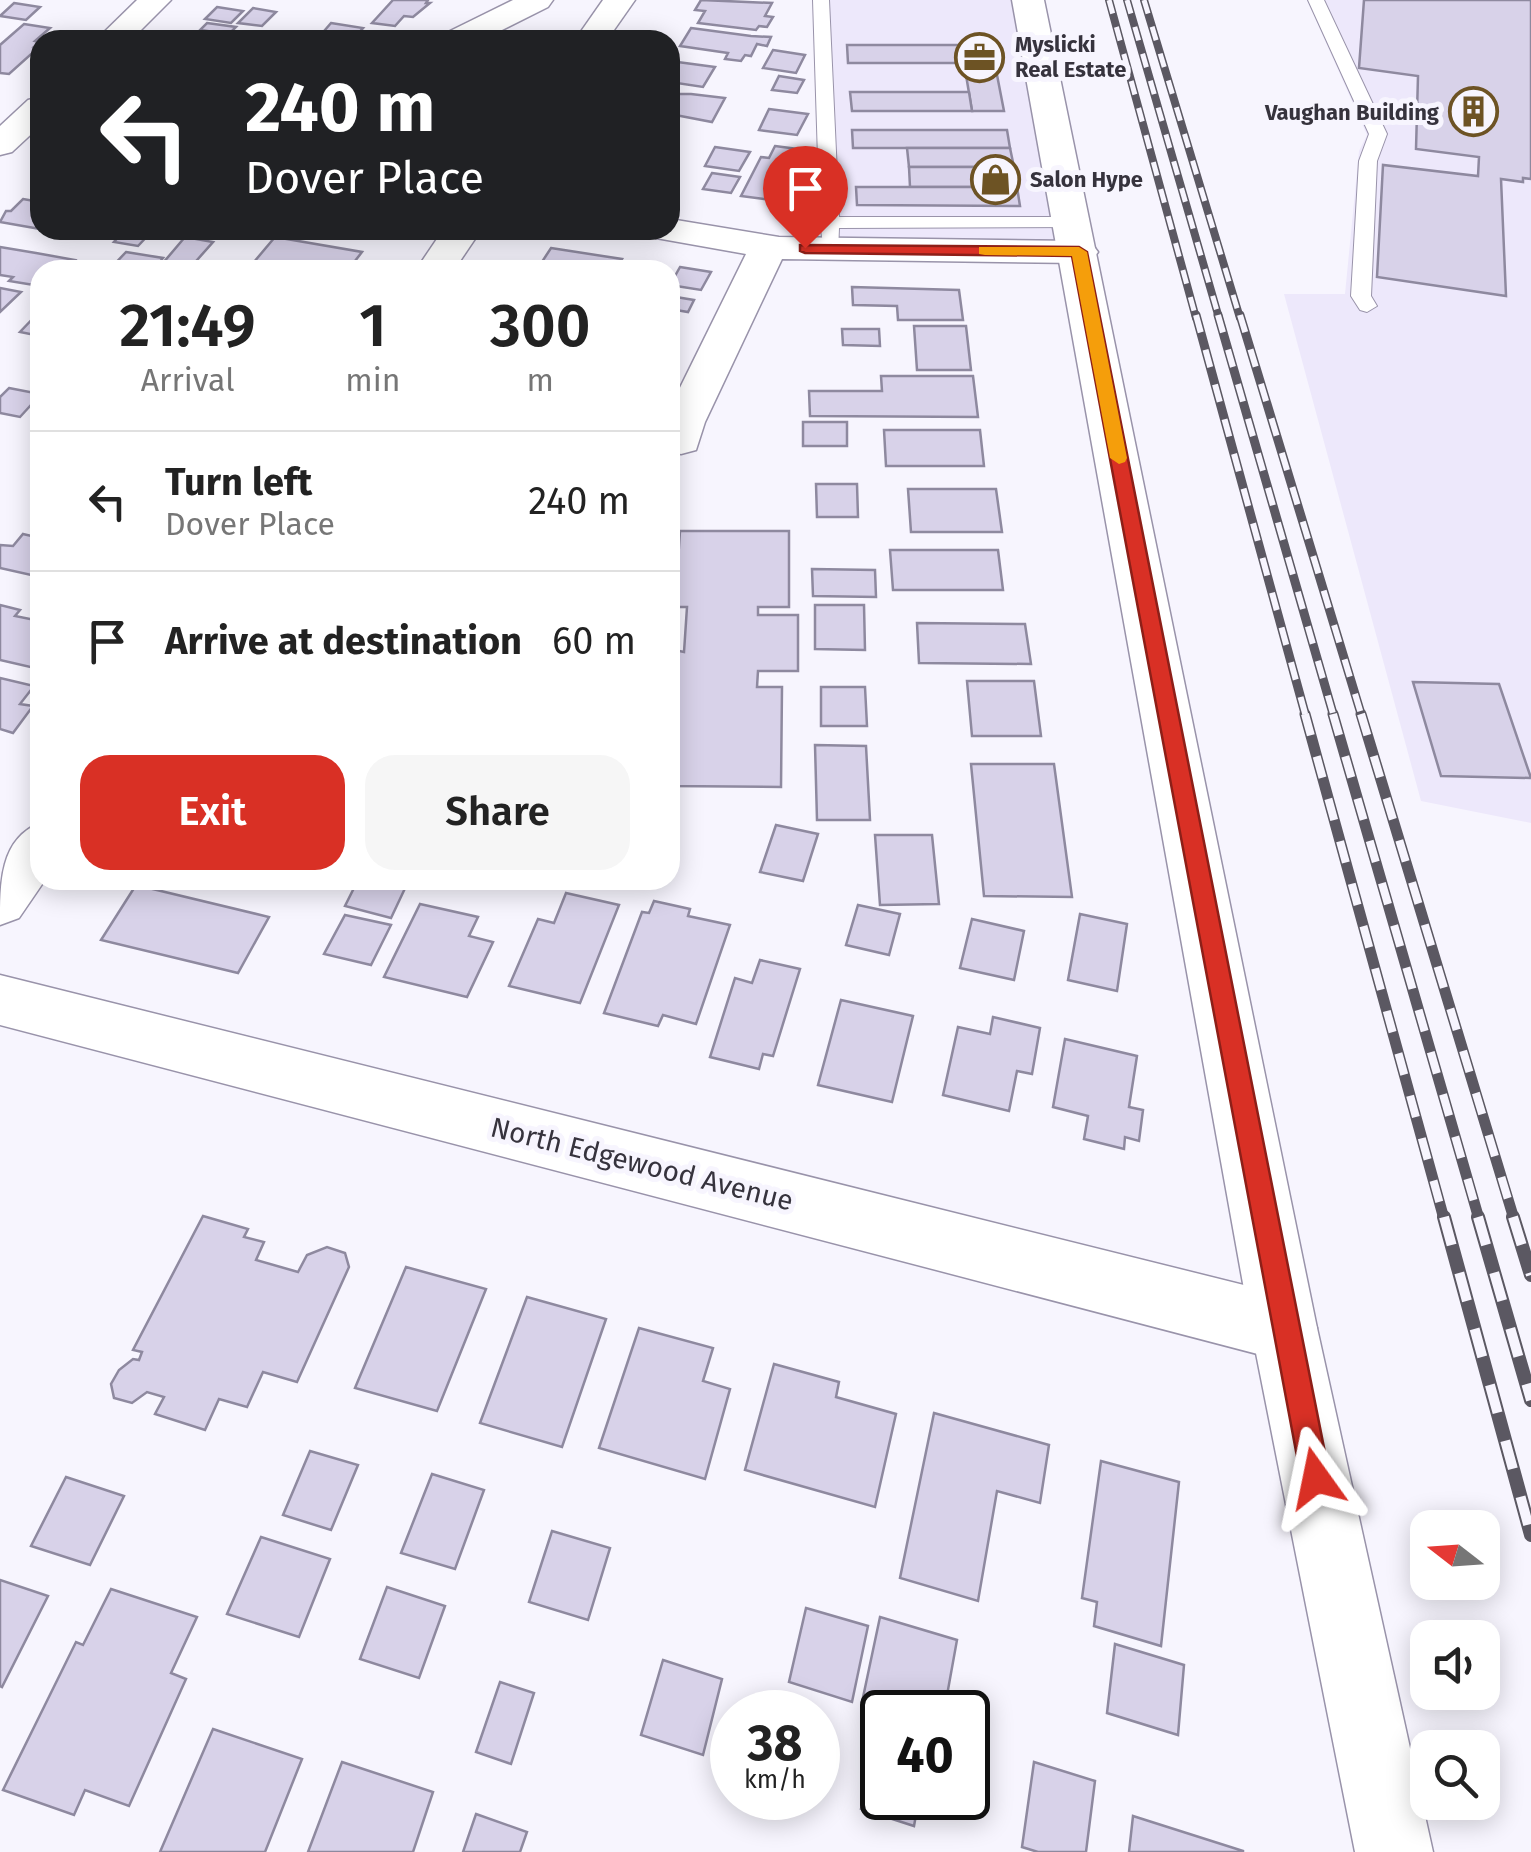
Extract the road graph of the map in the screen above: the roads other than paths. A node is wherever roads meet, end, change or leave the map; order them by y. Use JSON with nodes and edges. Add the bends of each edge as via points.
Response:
{"nodes":[{"id":1,"x":155,"y":0,"type":"edge"},
{"id":2,"x":537,"y":0,"type":"edge"},
{"id":3,"x":619,"y":0,"type":"edge"},
{"id":4,"x":820,"y":0,"type":"edge"},
{"id":5,"x":1028,"y":0,"type":"edge"},
{"id":6,"x":1316,"y":0,"type":"edge"},
{"id":7,"x":123,"y":30,"type":"edge"},
{"id":8,"x":478,"y":30,"type":"edge"},
{"id":9,"x":598,"y":30,"type":"edge"},
{"id":10,"x":680,"y":232,"type":"edge"},
{"id":11,"x":830,"y":235,"type":"junction"},
{"id":12,"x":1077,"y":237,"type":"junction"},
{"id":13,"x":769,"y":246,"type":"junction"},
{"id":14,"x":1367,"y":306,"type":"dead end"},
{"id":15,"x":680,"y":440,"type":"dead end"},
{"id":16,"x":30,"y":858,"type":"edge"},
{"id":17,"x":0,"y":902,"type":"edge"},
{"id":18,"x":0,"y":1000,"type":"edge"},
{"id":19,"x":1284,"y":1328,"type":"junction"},
{"id":20,"x":1394,"y":1852,"type":"edge"}],
"edges":[{"from":1,"to":7,"type":"street"},
{"from":2,"to":8,"type":"street"},
{"from":3,"to":9,"type":"street"},
{"from":4,"to":11,"type":"lane"},
{"from":5,"to":12,"type":"street"},
{"from":6,"to":14,"type":"lane","via":[[1378,134],[1368,161],[1361,296]]},
{"from":10,"to":13,"type":"street"},
{"from":11,"to":12,"type":"street"},
{"from":11,"to":13,"type":"street"},
{"from":12,"to":19,"type":"street"},
{"from":13,"to":15,"type":"street"},
{"from":16,"to":17,"type":"street"},
{"from":18,"to":19,"type":"street","name":"North Edgewood Avenue"},
{"from":19,"to":20,"type":"street"}]}
